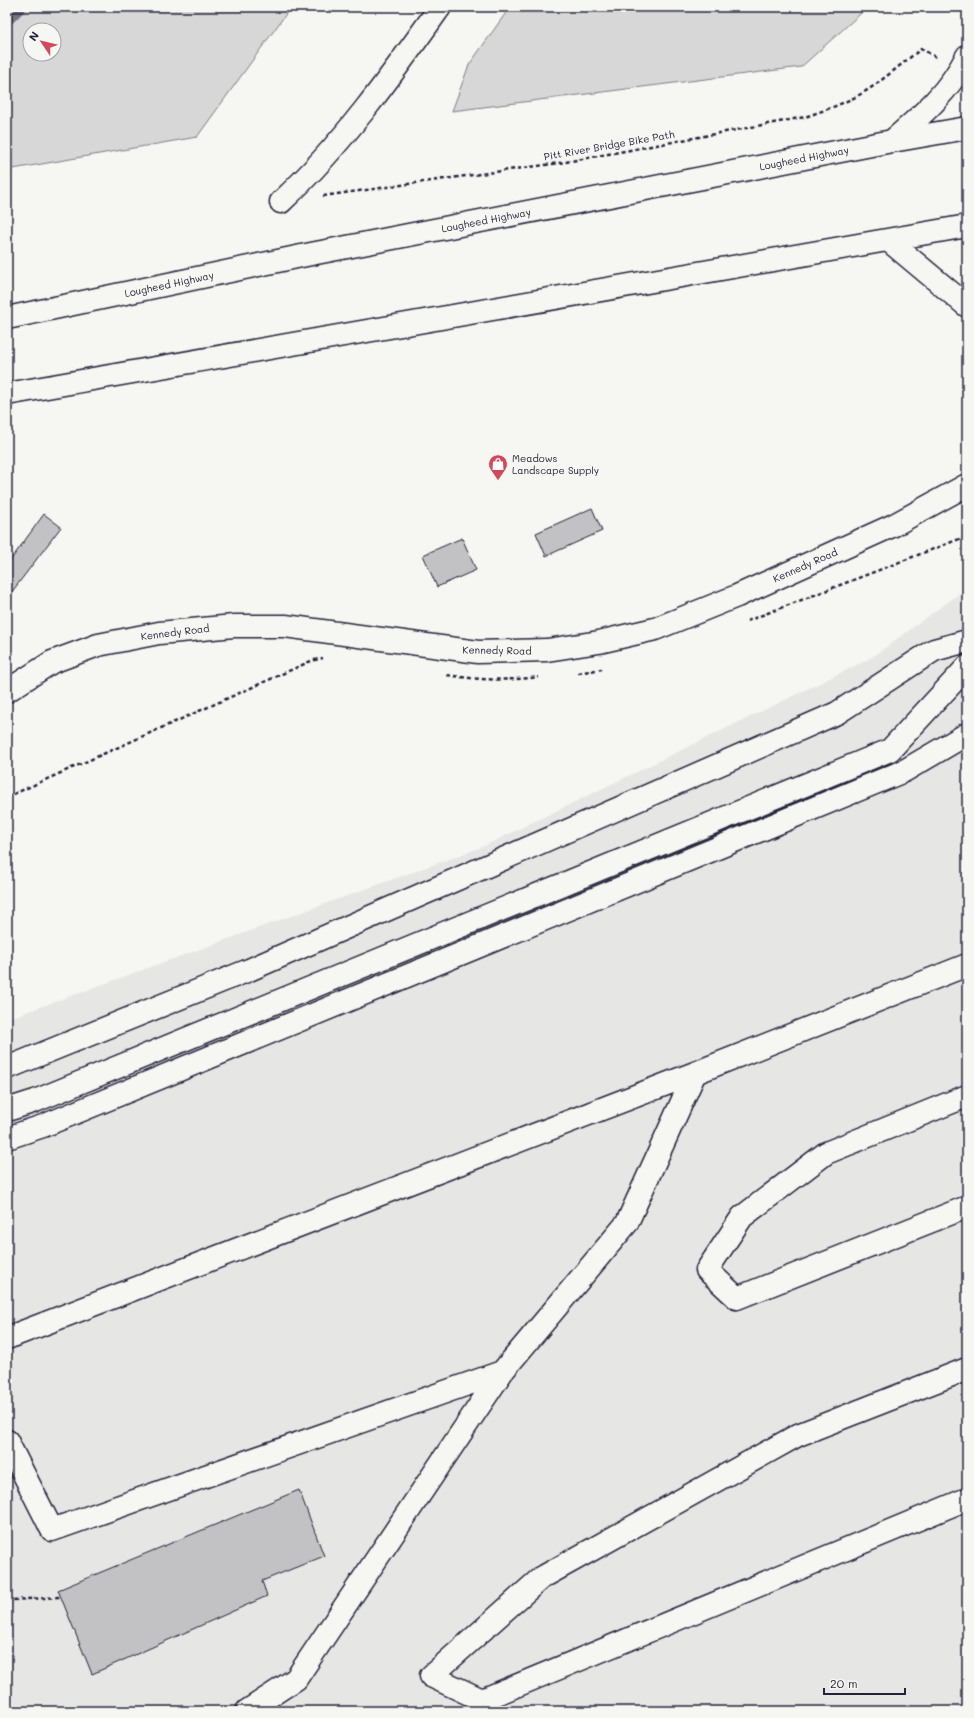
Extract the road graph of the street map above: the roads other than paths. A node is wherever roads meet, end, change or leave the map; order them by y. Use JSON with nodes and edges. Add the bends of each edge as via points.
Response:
{"nodes":[{"id":1,"x":440,"y":7,"type":"edge"},
{"id":2,"x":967,"y":56,"type":"edge"},
{"id":3,"x":967,"y":128,"type":"edge"},
{"id":4,"x":892,"y":140,"type":"junction"},
{"id":5,"x":281,"y":202,"type":"dead end"},
{"id":6,"x":967,"y":226,"type":"edge"},
{"id":7,"x":888,"y":240,"type":"junction"},
{"id":8,"x":967,"y":306,"type":"edge"},
{"id":9,"x":7,"y":318,"type":"edge"},
{"id":10,"x":7,"y":394,"type":"edge"},
{"id":11,"x":967,"y":485,"type":"edge"},
{"id":12,"x":967,"y":640,"type":"edge"},
{"id":13,"x":967,"y":667,"type":"edge"},
{"id":14,"x":7,"y":691,"type":"edge"},
{"id":15,"x":967,"y":734,"type":"edge"},
{"id":16,"x":967,"y":965,"type":"edge"},
{"id":17,"x":7,"y":1068,"type":"edge"},
{"id":18,"x":695,"y":1073,"type":"junction"},
{"id":19,"x":967,"y":1096,"type":"edge"},
{"id":20,"x":7,"y":1110,"type":"edge"},
{"id":21,"x":7,"y":1138,"type":"edge"},
{"id":22,"x":967,"y":1207,"type":"edge"},
{"id":23,"x":7,"y":1338,"type":"edge"},
{"id":24,"x":967,"y":1369,"type":"edge"},
{"id":25,"x":502,"y":1372,"type":"junction"},
{"id":26,"x":7,"y":1441,"type":"edge"},
{"id":27,"x":967,"y":1499,"type":"edge"},
{"id":28,"x":246,"y":1711,"type":"edge"}],
"edges":[{"from":1,"to":5,"type":"main road","via":[[364,110],[308,177]]},
{"from":2,"to":4,"type":"main road","via":[[960,70],[930,108]]},
{"from":3,"to":4,"type":"main road","name":"Lougheed Highway"},
{"from":4,"to":9,"type":"main road","name":"Lougheed Highway","via":[[311,254]]},
{"from":6,"to":7,"type":"main road"},
{"from":7,"to":8,"type":"main road"},
{"from":7,"to":10,"type":"main road"},
{"from":11,"to":14,"type":"main road","name":"Kennedy Road","via":[[894,525],[737,596],[655,629],[599,642],[547,650],[478,652],[285,626],[234,626],[159,632],[98,645],[52,662]]},
{"from":12,"to":17,"type":"main road","via":[[934,650],[837,713],[249,970]]},
{"from":13,"to":20,"type":"main road","via":[[890,750],[43,1098]]},
{"from":15,"to":21,"type":"main road","via":[[897,774],[43,1126]]},
{"from":16,"to":18,"type":"main road"},
{"from":18,"to":23,"type":"main road"},
{"from":18,"to":25,"type":"main road","via":[[627,1223]]},
{"from":19,"to":22,"type":"main road","via":[[826,1153],[742,1217],[707,1270],[737,1298]]},
{"from":24,"to":27,"type":"main road","via":[[798,1435],[541,1578],[430,1676],[482,1700]]},
{"from":25,"to":26,"type":"main road","via":[[52,1530]]},
{"from":25,"to":28,"type":"main road","via":[[296,1679]]}]}
